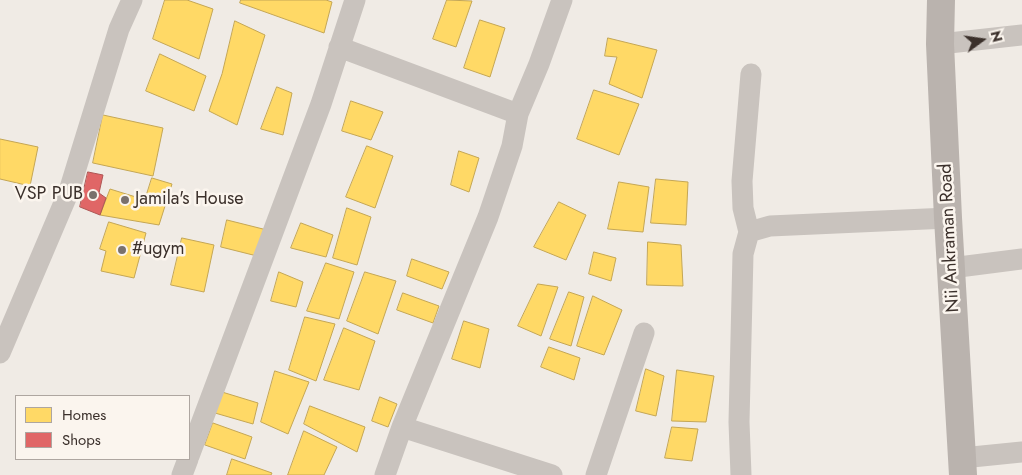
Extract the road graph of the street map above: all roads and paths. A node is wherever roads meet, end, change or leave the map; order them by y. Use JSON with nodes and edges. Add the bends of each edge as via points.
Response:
{"nodes":[{"id":1,"x":132,"y":0,"type":"edge"},
{"id":2,"x":355,"y":0,"type":"edge"},
{"id":3,"x":562,"y":0,"type":"edge"},
{"id":4,"x":942,"y":0,"type":"edge"},
{"id":5,"x":1022,"y":35,"type":"edge"},
{"id":6,"x":940,"y":44,"type":"junction"},
{"id":7,"x":339,"y":47,"type":"junction"},
{"id":8,"x":751,"y":74,"type":"dead end"},
{"id":9,"x":518,"y":114,"type":"junction"},
{"id":10,"x":948,"y":218,"type":"junction"},
{"id":11,"x":749,"y":232,"type":"junction"},
{"id":12,"x":1022,"y":259,"type":"edge"},
{"id":13,"x":951,"y":268,"type":"junction"},
{"id":14,"x":644,"y":334,"type":"dead end"},
{"id":15,"x":0,"y":353,"type":"edge"},
{"id":16,"x":402,"y":427,"type":"junction"},
{"id":17,"x":190,"y":452,"type":"edge"},
{"id":18,"x":1022,"y":452,"type":"edge"},
{"id":19,"x":187,"y":460,"type":"edge"},
{"id":20,"x":963,"y":466,"type":"edge"},
{"id":21,"x":182,"y":475,"type":"edge"},
{"id":22,"x":385,"y":475,"type":"edge"},
{"id":23,"x":552,"y":475,"type":"edge"},
{"id":24,"x":596,"y":475,"type":"edge"},
{"id":25,"x":741,"y":475,"type":"edge"}],
"edges":[{"from":1,"to":15,"type":"street","via":[[119,29],[69,191]]},
{"from":2,"to":7,"type":"street"},
{"from":3,"to":9,"type":"street"},
{"from":4,"to":6,"type":"street","name":"Nii Ankraman Road"},
{"from":5,"to":6,"type":"street"},
{"from":6,"to":10,"type":"street","name":"Nii Ankraman Road"},
{"from":7,"to":9,"type":"street"},
{"from":7,"to":17,"type":"street","via":[[321,104]]},
{"from":8,"to":11,"type":"street","via":[[742,180],[743,208]]},
{"from":9,"to":16,"type":"street","via":[[512,146],[488,216]]},
{"from":10,"to":11,"type":"street","via":[[770,226]]},
{"from":10,"to":13,"type":"street","name":"Nii Ankraman Road"},
{"from":11,"to":25,"type":"street","via":[[743,254]]},
{"from":12,"to":13,"type":"street"},
{"from":13,"to":20,"type":"street","name":"Nii Ankraman Road"},
{"from":14,"to":24,"type":"street"},
{"from":16,"to":22,"type":"street"},
{"from":16,"to":23,"type":"street"},
{"from":18,"to":20,"type":"street"},
{"from":19,"to":21,"type":"street"}]}
